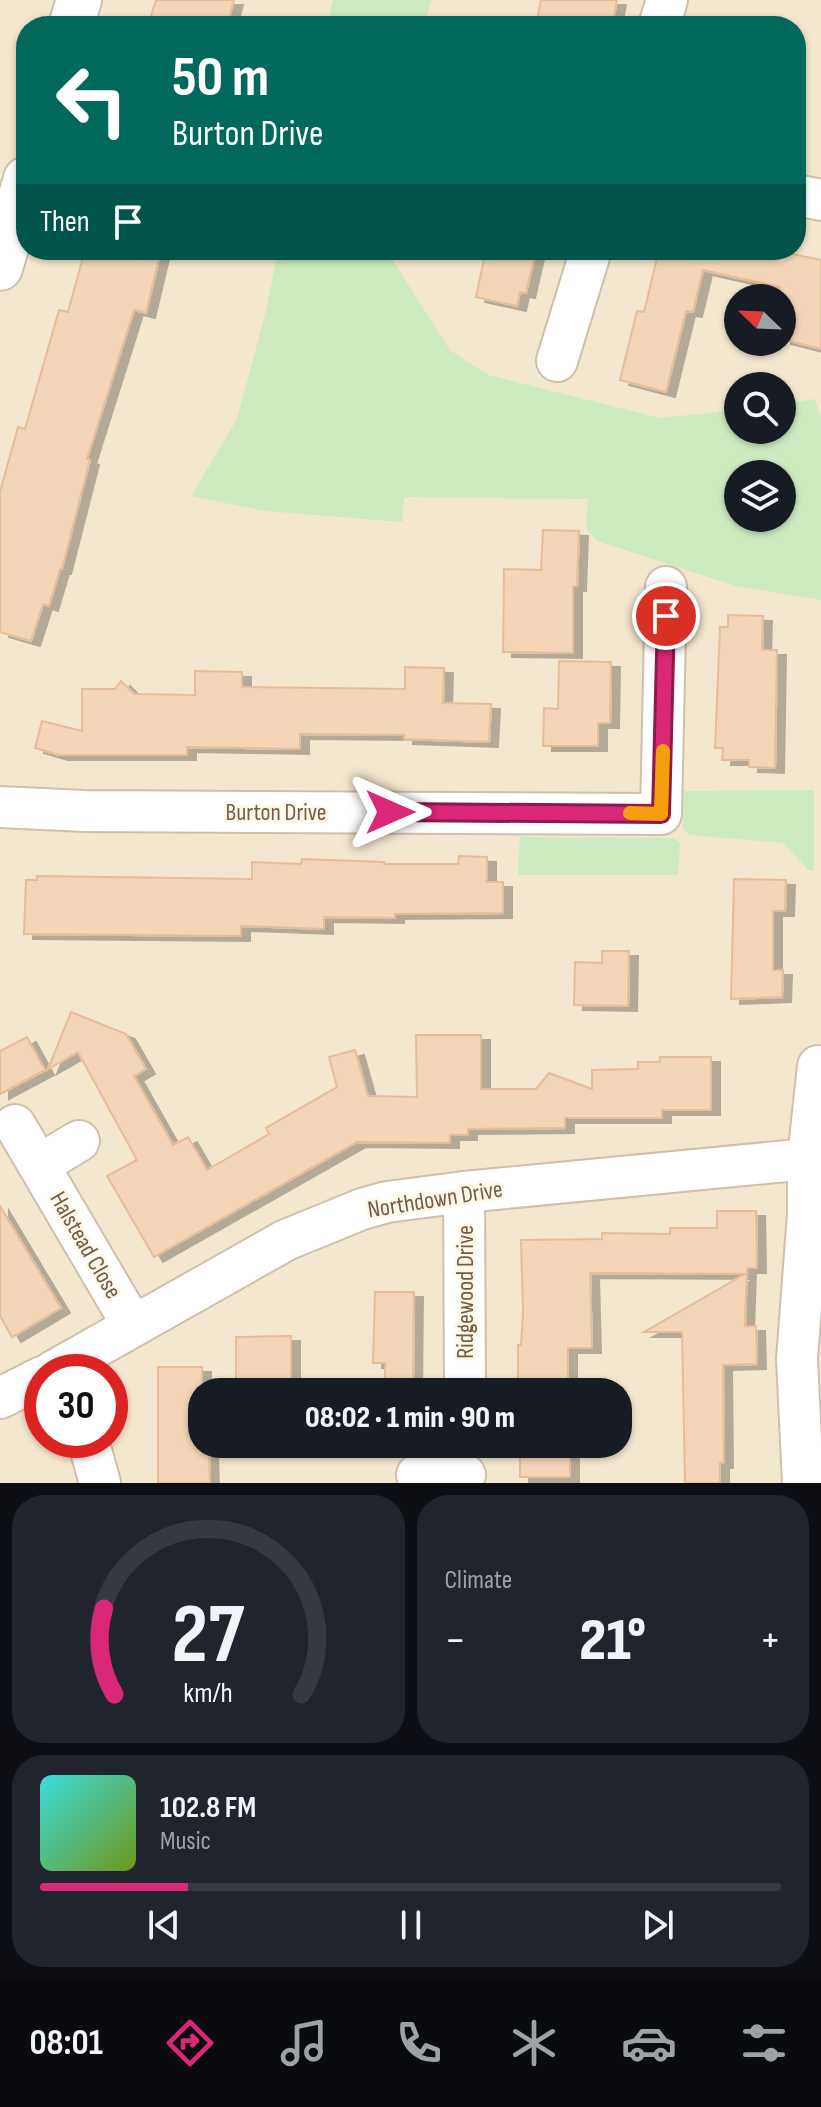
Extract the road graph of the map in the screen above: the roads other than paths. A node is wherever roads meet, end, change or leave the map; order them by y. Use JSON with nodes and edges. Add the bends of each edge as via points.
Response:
{"nodes":[{"id":1,"x":16,"y":213,"type":"edge"},
{"id":2,"x":588,"y":260,"type":"edge"},
{"id":3,"x":0,"y":268,"type":"edge"},
{"id":4,"x":557,"y":361,"type":"dead end"},
{"id":5,"x":666,"y":587,"type":"dead end"},
{"id":6,"x":0,"y":807,"type":"edge"},
{"id":7,"x":818,"y":1066,"type":"dead end"},
{"id":8,"x":15,"y":1125,"type":"dead end"},
{"id":9,"x":79,"y":1141,"type":"dead end"},
{"id":10,"x":808,"y":1159,"type":"junction"},
{"id":11,"x":39,"y":1165,"type":"junction"},
{"id":12,"x":464,"y":1192,"type":"junction"},
{"id":13,"x":133,"y":1326,"type":"junction"},
{"id":14,"x":84,"y":1354,"type":"edge"},
{"id":15,"x":465,"y":1378,"type":"edge"},
{"id":16,"x":24,"y":1386,"type":"edge"},
{"id":17,"x":0,"y":1398,"type":"edge"},
{"id":18,"x":93,"y":1458,"type":"edge"},
{"id":19,"x":465,"y":1467,"type":"edge"},
{"id":20,"x":417,"y":1475,"type":"dead end"},
{"id":21,"x":100,"y":1483,"type":"edge"},
{"id":22,"x":803,"y":1483,"type":"edge"}],
"edges":[{"from":1,"to":3,"type":"street"},
{"from":2,"to":4,"type":"street"},
{"from":5,"to":6,"type":"street","name":"Burton Drive","via":[[661,814]]},
{"from":7,"to":10,"type":"street"},
{"from":8,"to":11,"type":"street","name":"Halstead Close"},
{"from":9,"to":11,"type":"street","name":"Halstead Close"},
{"from":10,"to":12,"type":"street","name":"Northdown Drive"},
{"from":10,"to":22,"type":"street","via":[[797,1359]]},
{"from":11,"to":13,"type":"street","name":"Halstead Close"},
{"from":12,"to":13,"type":"street","name":"Northdown Drive","via":[[387,1202],[342,1216],[286,1240]]},
{"from":12,"to":15,"type":"street","name":"Ridgewood Drive"},
{"from":13,"to":14,"type":"street","name":"Northdown Drive"},
{"from":16,"to":17,"type":"street","name":"Northdown Drive"},
{"from":18,"to":21,"type":"street"},
{"from":19,"to":20,"type":"street"}]}
